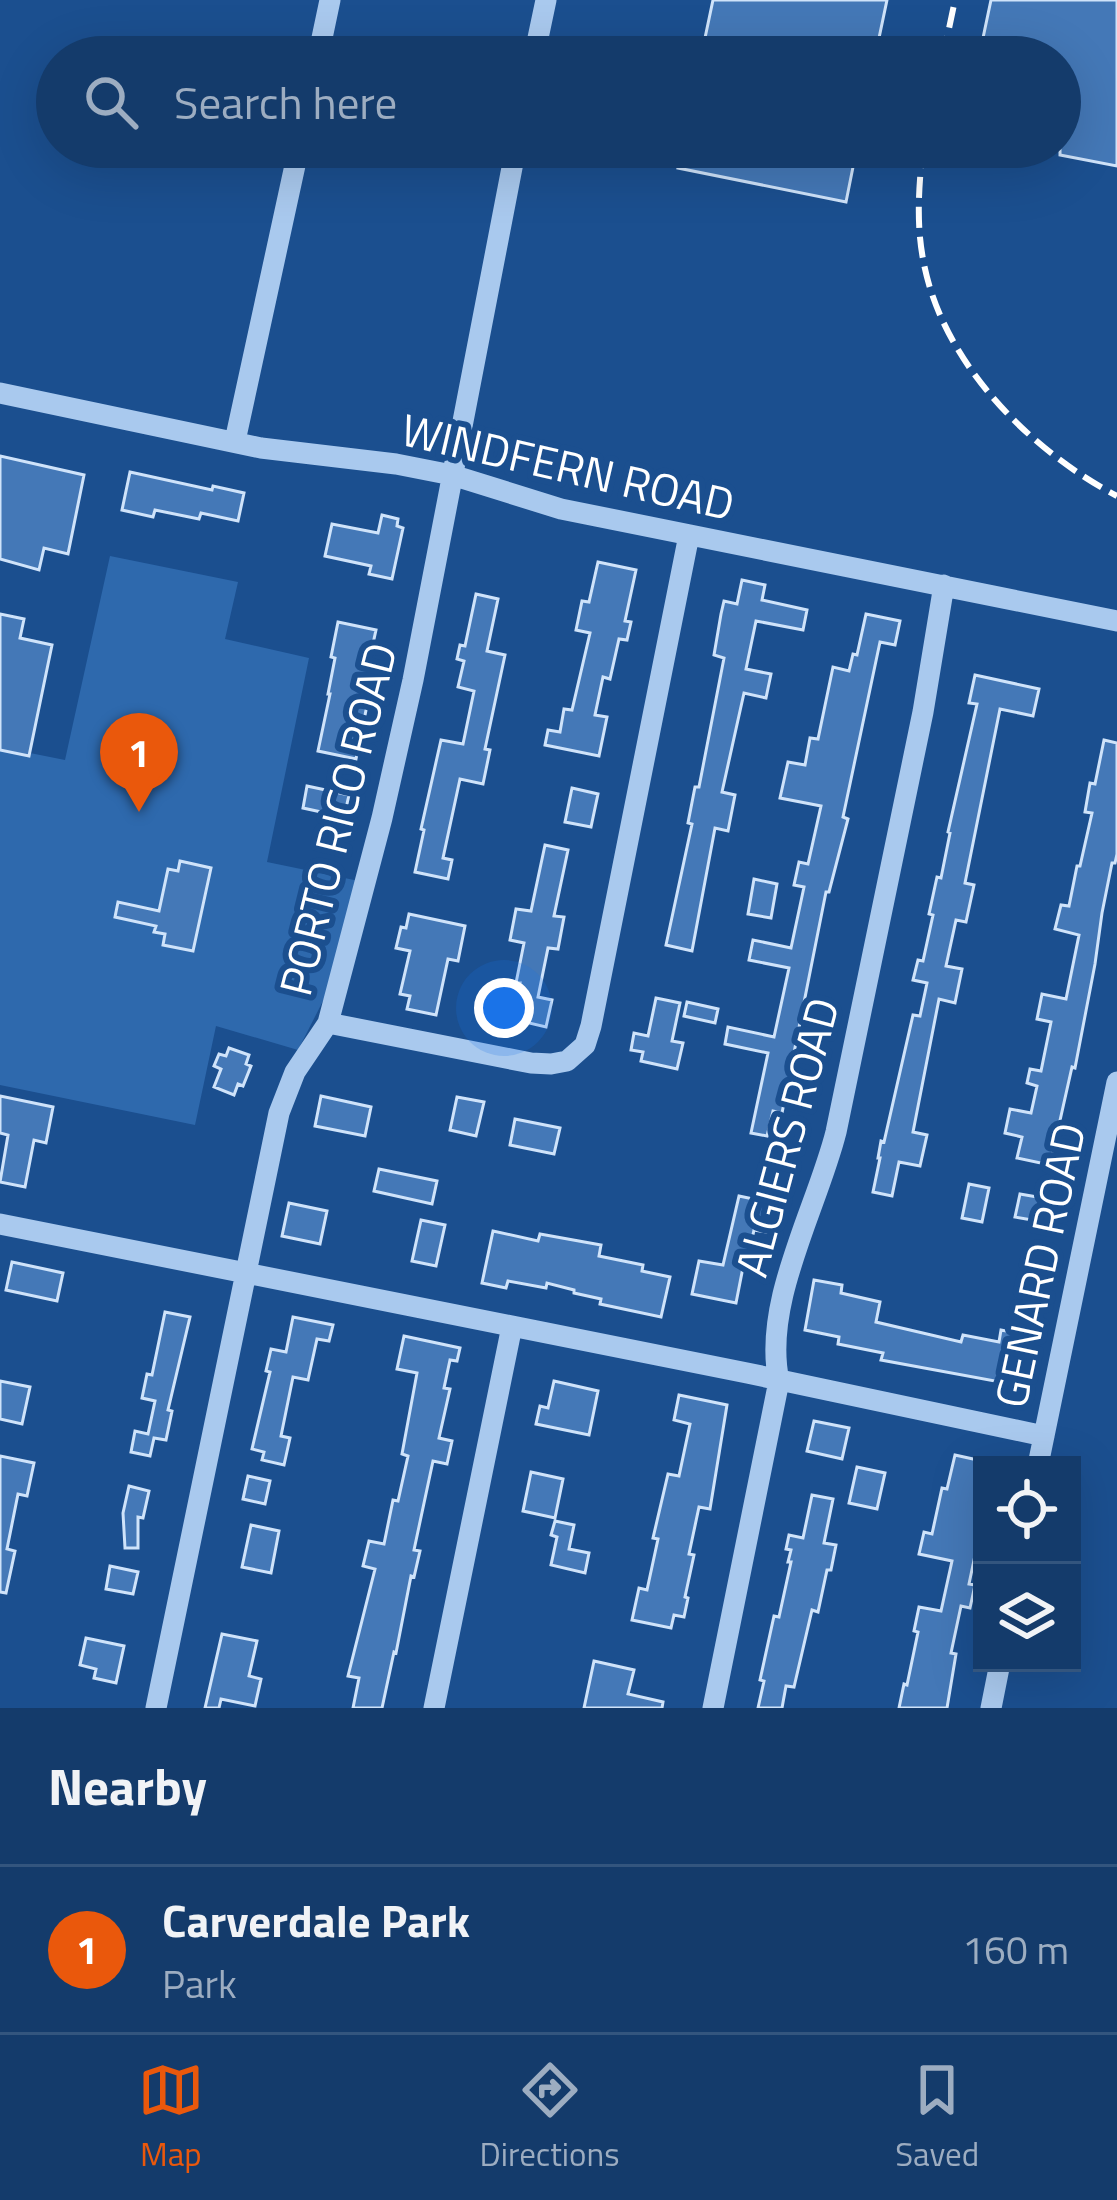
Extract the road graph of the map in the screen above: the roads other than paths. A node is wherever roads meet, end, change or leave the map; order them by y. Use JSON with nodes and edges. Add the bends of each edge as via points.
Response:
{"nodes":[{"id":1,"x":330,"y":0,"type":"edge"},
{"id":2,"x":546,"y":0,"type":"edge"},
{"id":3,"x":322,"y":36,"type":"edge"},
{"id":4,"x":538,"y":36,"type":"edge"},
{"id":5,"x":294,"y":168,"type":"edge"},
{"id":6,"x":512,"y":168,"type":"edge"},
{"id":7,"x":0,"y":393,"type":"edge"},
{"id":8,"x":235,"y":441,"type":"junction"},
{"id":9,"x":452,"y":476,"type":"junction"},
{"id":10,"x":689,"y":535,"type":"junction"},
{"id":11,"x":944,"y":586,"type":"junction"},
{"id":12,"x":1117,"y":621,"type":"edge"},
{"id":13,"x":328,"y":1023,"type":"junction"},
{"id":14,"x":1117,"y":1082,"type":"edge"},
{"id":15,"x":0,"y":1224,"type":"edge"},
{"id":16,"x":245,"y":1271,"type":"junction"},
{"id":17,"x":512,"y":1325,"type":"junction"},
{"id":18,"x":779,"y":1382,"type":"junction"},
{"id":19,"x":1044,"y":1436,"type":"junction"},
{"id":20,"x":1040,"y":1456,"type":"edge"},
{"id":21,"x":998,"y":1672,"type":"edge"},
{"id":22,"x":156,"y":1708,"type":"edge"},
{"id":23,"x":434,"y":1708,"type":"edge"},
{"id":24,"x":713,"y":1708,"type":"edge"},
{"id":25,"x":991,"y":1708,"type":"edge"}],
"edges":[{"from":1,"to":3,"type":"street"},
{"from":2,"to":4,"type":"street"},
{"from":5,"to":8,"type":"street"},
{"from":6,"to":9,"type":"street","name":"PORTO RICO ROAD"},
{"from":7,"to":8,"type":"street","name":"WINDFERN ROAD"},
{"from":8,"to":9,"type":"street","name":"WINDFERN ROAD"},
{"from":9,"to":10,"type":"street","name":"WINDFERN ROAD"},
{"from":9,"to":13,"type":"street","name":"PORTO RICO ROAD","via":[[382,818]]},
{"from":10,"to":11,"type":"street","name":"WINDFERN ROAD"},
{"from":10,"to":13,"type":"street","via":[[584,1045],[567,1061],[531,1063]]},
{"from":11,"to":12,"type":"street","name":"WINDFERN ROAD"},
{"from":11,"to":18,"type":"street","name":"ALGIERS ROAD","via":[[836,1132],[785,1287],[774,1360]]},
{"from":13,"to":16,"type":"street","name":"PORTO RICO ROAD","via":[[279,1113]]},
{"from":14,"to":19,"type":"street","name":"GENARD ROAD"},
{"from":15,"to":16,"type":"street"},
{"from":16,"to":17,"type":"street"},
{"from":16,"to":22,"type":"street","name":"PORTO RICO ROAD"},
{"from":17,"to":18,"type":"street"},
{"from":17,"to":23,"type":"street"},
{"from":18,"to":19,"type":"street"},
{"from":18,"to":24,"type":"street","name":"ALGIERS ROAD"},
{"from":19,"to":20,"type":"street","name":"GENARD ROAD"},
{"from":21,"to":25,"type":"street"}]}
